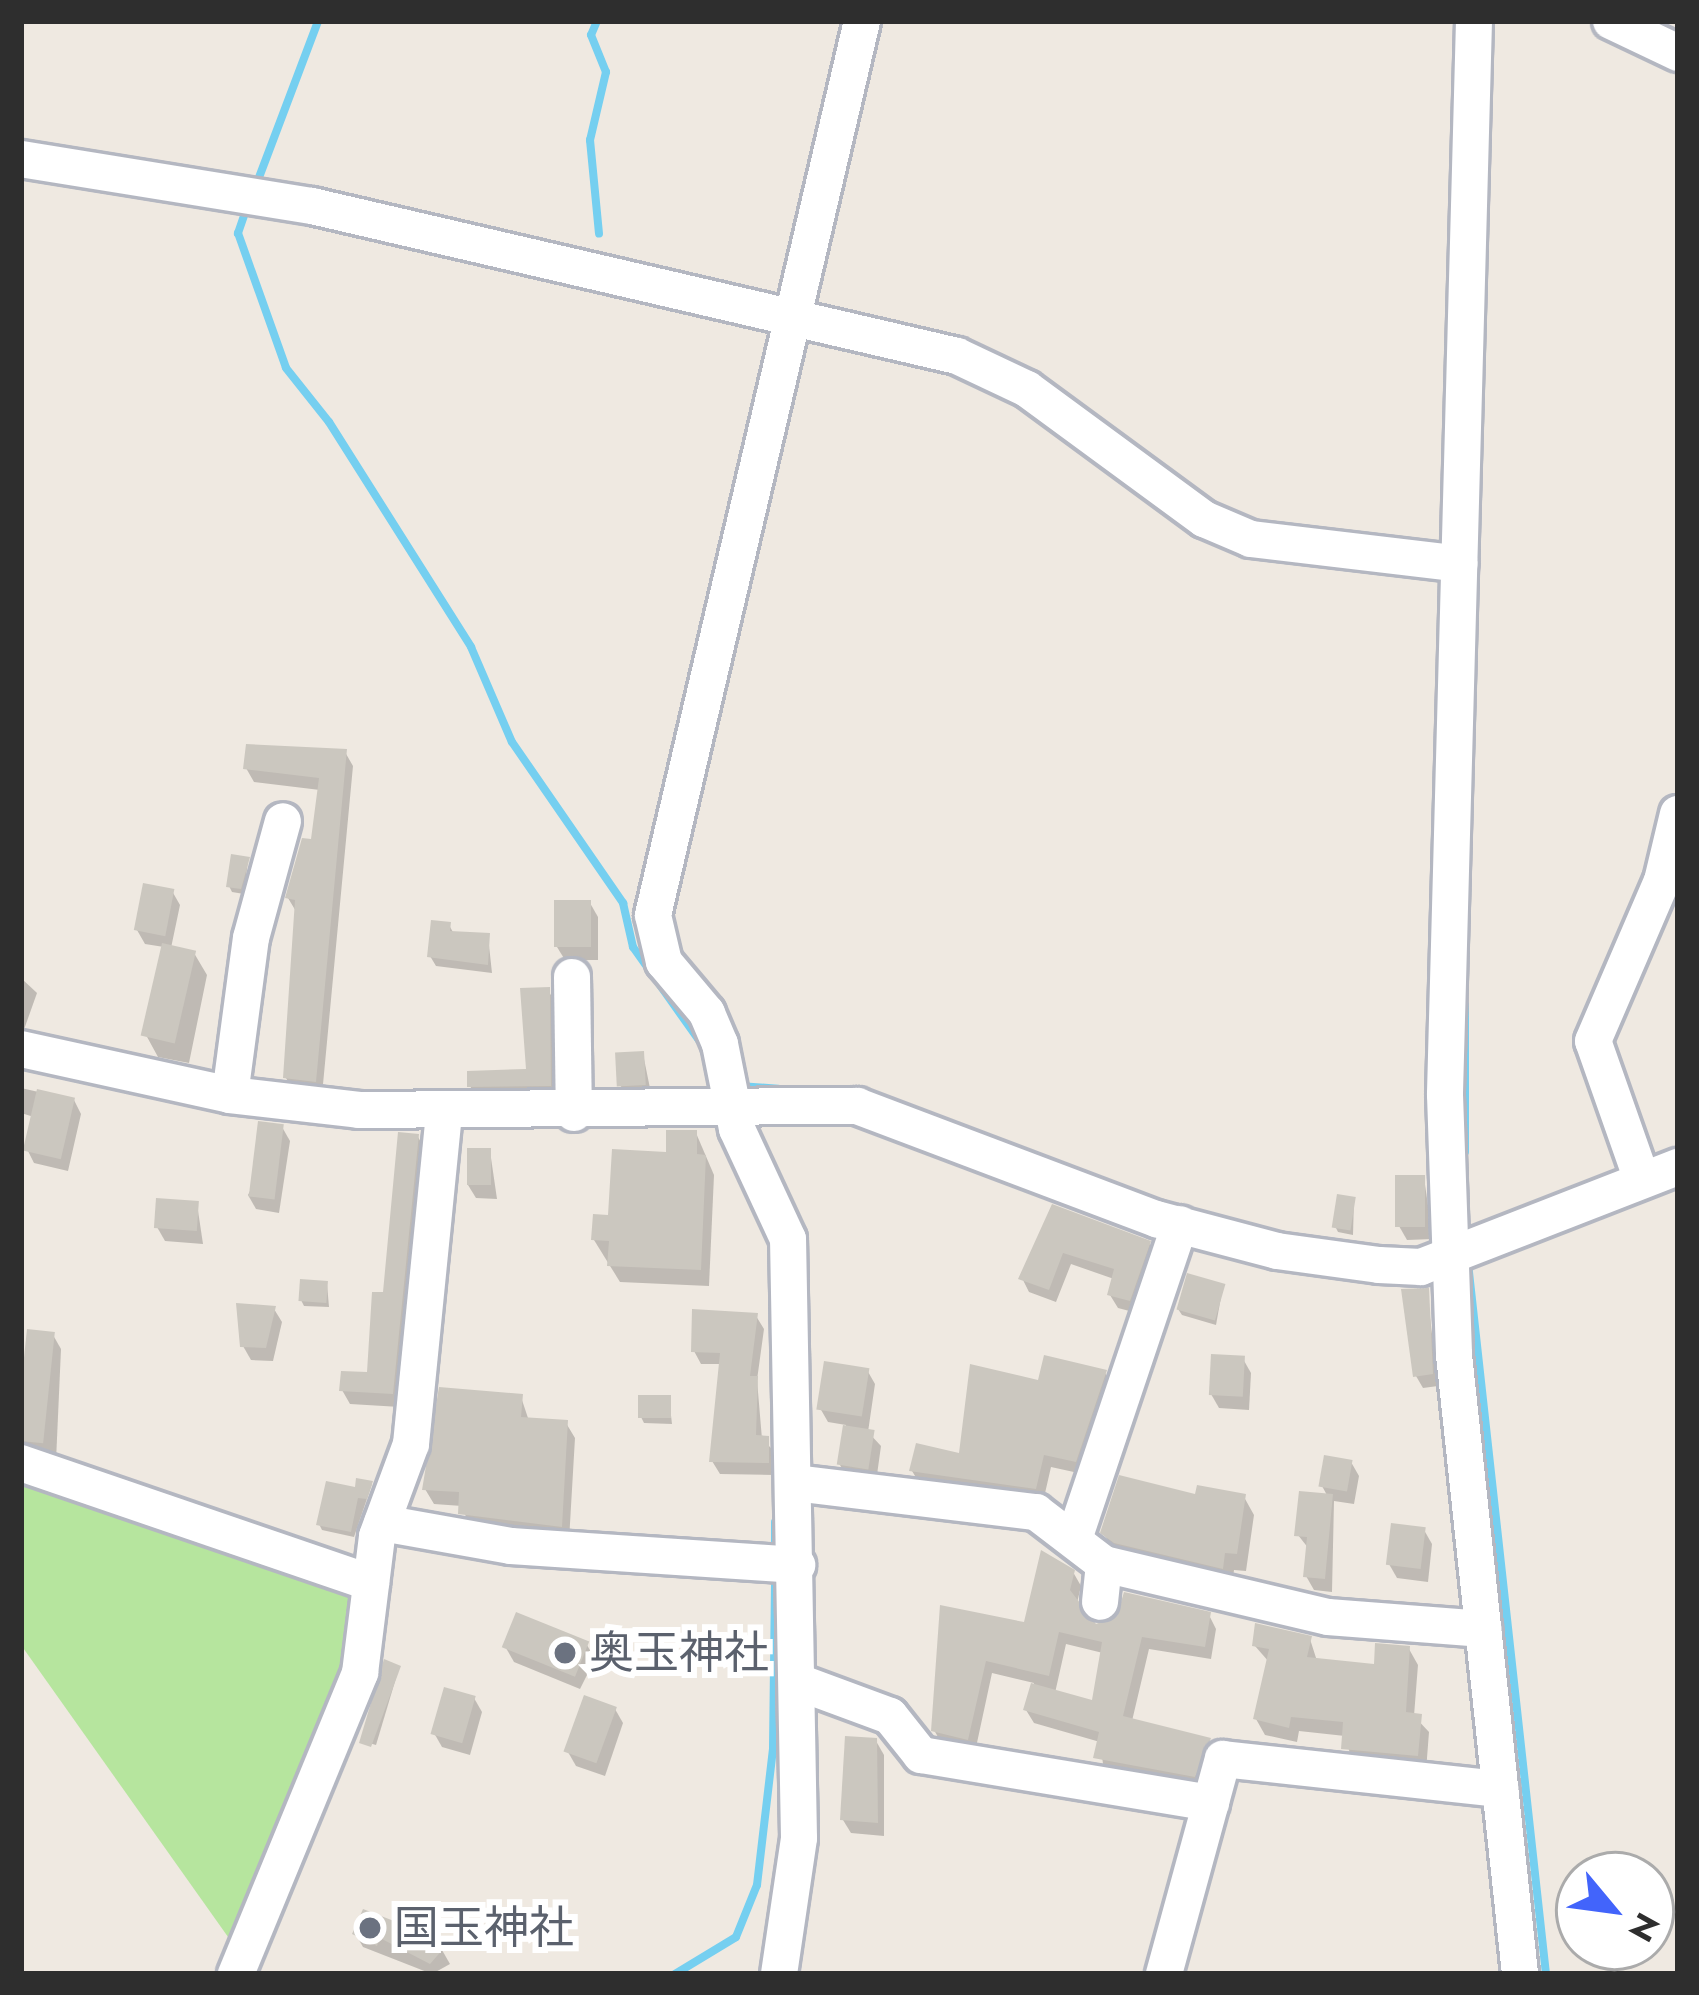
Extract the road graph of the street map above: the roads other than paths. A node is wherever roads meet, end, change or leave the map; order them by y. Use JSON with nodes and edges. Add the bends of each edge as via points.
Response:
{"nodes":[{"id":1,"x":862,"y":21,"type":"edge"},
{"id":2,"x":1474,"y":21,"type":"edge"},
{"id":3,"x":1611,"y":21,"type":"edge"},
{"id":4,"x":1678,"y":53,"type":"edge"},
{"id":5,"x":21,"y":159,"type":"edge"},
{"id":6,"x":794,"y":314,"type":"junction"},
{"id":7,"x":1460,"y":564,"type":"junction"},
{"id":8,"x":1678,"y":814,"type":"edge"},
{"id":9,"x":283,"y":821,"type":"dead end"},
{"id":10,"x":572,"y":977,"type":"dead end"},
{"id":11,"x":21,"y":1048,"type":"edge"},
{"id":12,"x":230,"y":1095,"type":"junction"},
{"id":13,"x":731,"y":1103,"type":"junction"},
{"id":14,"x":574,"y":1113,"type":"junction"},
{"id":15,"x":444,"y":1115,"type":"junction"},
{"id":16,"x":1678,"y":1167,"type":"edge"},
{"id":17,"x":1642,"y":1180,"type":"junction"},
{"id":18,"x":1180,"y":1224,"type":"junction"},
{"id":19,"x":1450,"y":1255,"type":"junction"},
{"id":20,"x":21,"y":1463,"type":"edge"},
{"id":21,"x":795,"y":1483,"type":"junction"},
{"id":22,"x":382,"y":1523,"type":"junction"},
{"id":23,"x":1076,"y":1536,"type":"junction"},
{"id":24,"x":1104,"y":1564,"type":"junction"},
{"id":25,"x":796,"y":1565,"type":"junction"},
{"id":26,"x":371,"y":1583,"type":"junction"},
{"id":27,"x":1100,"y":1601,"type":"dead end"},
{"id":28,"x":1484,"y":1629,"type":"junction"},
{"id":29,"x":798,"y":1682,"type":"junction"},
{"id":30,"x":1500,"y":1789,"type":"junction"},
{"id":31,"x":1211,"y":1803,"type":"junction"},
{"id":32,"x":1527,"y":1973,"type":"edge"},
{"id":33,"x":236,"y":1974,"type":"edge"},
{"id":34,"x":779,"y":1974,"type":"edge"},
{"id":35,"x":1164,"y":1974,"type":"edge"}],
"edges":[{"from":1,"to":6,"type":"street"},
{"from":2,"to":7,"type":"street"},
{"from":3,"to":4,"type":"street"},
{"from":5,"to":6,"type":"street","via":[[312,206]]},
{"from":6,"to":7,"type":"street","via":[[986,368],[1072,419],[1204,519],[1251,538]]},
{"from":6,"to":13,"type":"street","via":[[653,915],[664,962],[707,1013],[720,1044]]},
{"from":7,"to":19,"type":"street","via":[[1448,907]]},
{"from":8,"to":17,"type":"street","via":[[1662,881],[1593,1041]]},
{"from":9,"to":12,"type":"street","via":[[250,938]]},
{"from":10,"to":14,"type":"street"},
{"from":11,"to":12,"type":"street"},
{"from":12,"to":15,"type":"street"},
{"from":13,"to":14,"type":"street"},
{"from":13,"to":18,"type":"street","via":[[836,1104],[891,1115]]},
{"from":13,"to":21,"type":"street","via":[[788,1240]]},
{"from":14,"to":15,"type":"street"},
{"from":15,"to":22,"type":"street","via":[[411,1444]]},
{"from":16,"to":17,"type":"street"},
{"from":17,"to":19,"type":"street"},
{"from":18,"to":19,"type":"street","via":[[1277,1251],[1379,1265],[1421,1267]]},
{"from":18,"to":23,"type":"street"},
{"from":19,"to":28,"type":"street"},
{"from":20,"to":26,"type":"street"},
{"from":21,"to":23,"type":"street","via":[[1036,1512]]},
{"from":21,"to":25,"type":"street"},
{"from":22,"to":25,"type":"street","via":[[511,1546]]},
{"from":22,"to":26,"type":"street"},
{"from":23,"to":24,"type":"street"},
{"from":24,"to":27,"type":"street"},
{"from":24,"to":28,"type":"street","via":[[1328,1617]]},
{"from":25,"to":29,"type":"street"},
{"from":26,"to":33,"type":"street","via":[[361,1673]]},
{"from":28,"to":30,"type":"street"},
{"from":29,"to":31,"type":"street","via":[[890,1716],[921,1755]]},
{"from":29,"to":34,"type":"street","via":[[800,1838]]},
{"from":30,"to":31,"type":"street","via":[[1223,1759]]},
{"from":30,"to":32,"type":"street"},
{"from":31,"to":35,"type":"street"}]}
